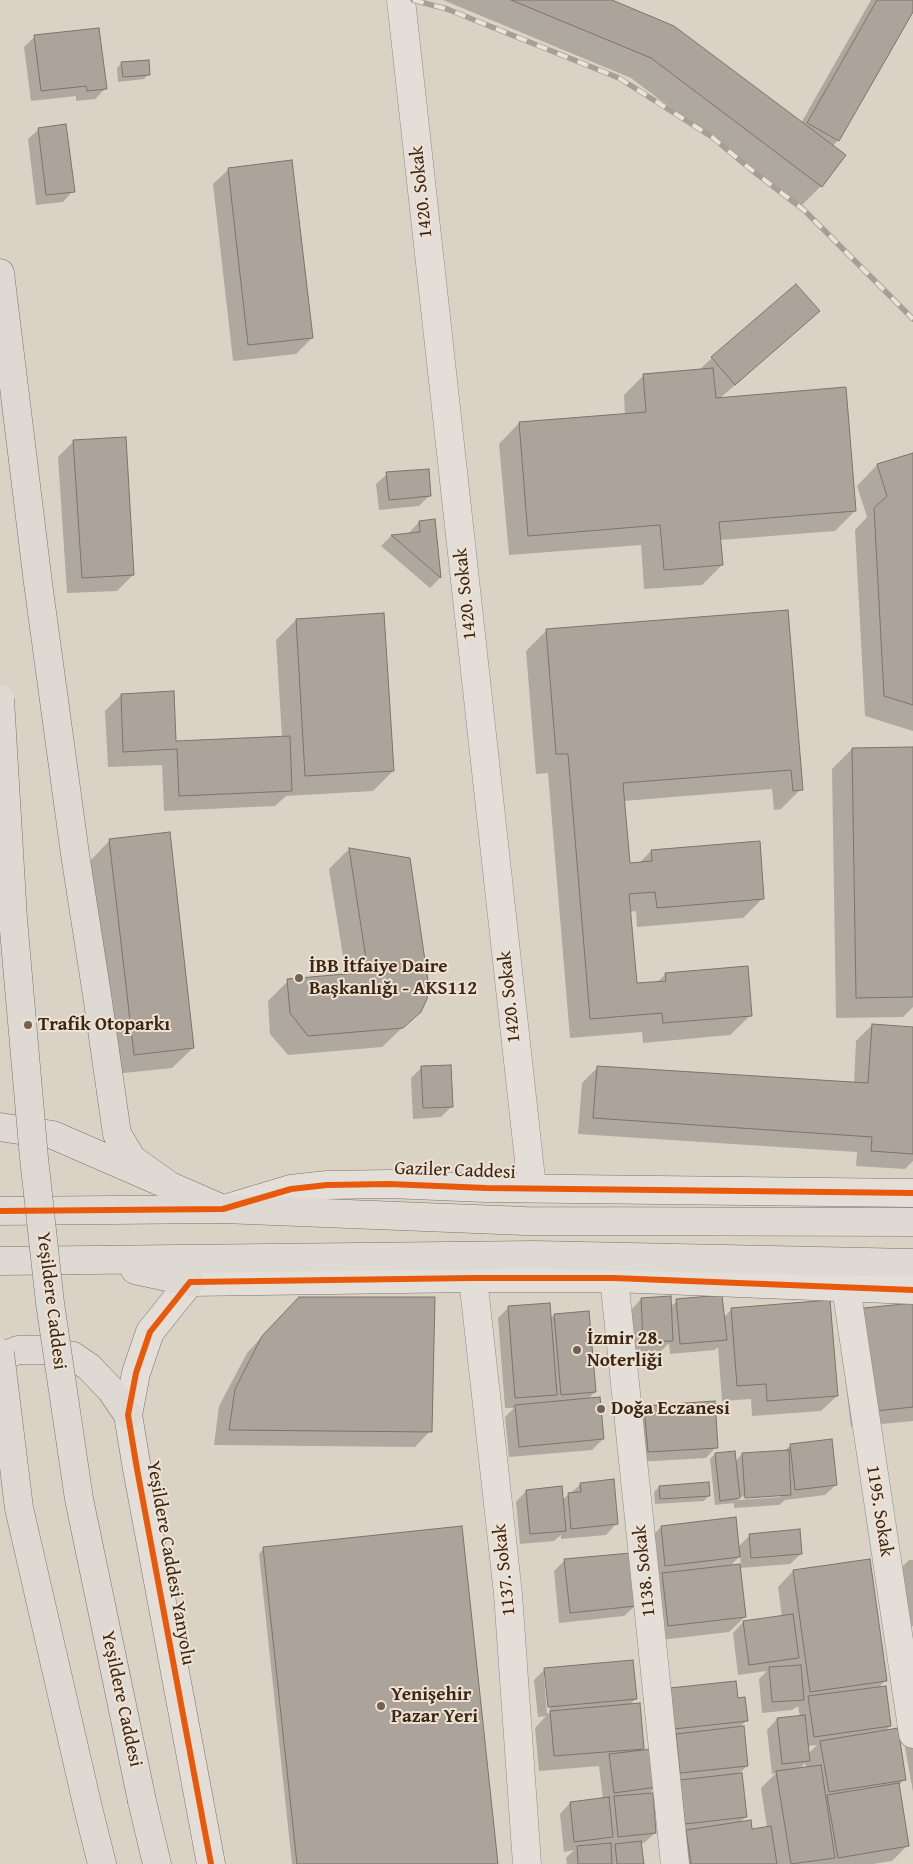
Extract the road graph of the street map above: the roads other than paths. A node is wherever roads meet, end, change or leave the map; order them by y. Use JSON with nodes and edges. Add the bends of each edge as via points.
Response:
{"nodes":[{"id":1,"x":401,"y":0,"type":"edge"},
{"id":2,"x":0,"y":274,"type":"edge"},
{"id":3,"x":0,"y":699,"type":"edge"},
{"id":4,"x":0,"y":1127,"type":"edge"},
{"id":5,"x":167,"y":1184,"type":"junction"},
{"id":6,"x":532,"y":1188,"type":"junction"},
{"id":7,"x":913,"y":1192,"type":"edge"},
{"id":8,"x":223,"y":1209,"type":"junction"},
{"id":9,"x":0,"y":1211,"type":"edge"},
{"id":10,"x":913,"y":1222,"type":"edge"},
{"id":11,"x":90,"y":1260,"type":"junction"},
{"id":12,"x":0,"y":1261,"type":"edge"},
{"id":13,"x":913,"y":1263,"type":"edge"},
{"id":14,"x":473,"y":1278,"type":"junction"},
{"id":15,"x":614,"y":1278,"type":"junction"},
{"id":16,"x":190,"y":1282,"type":"junction"},
{"id":17,"x":846,"y":1287,"type":"junction"},
{"id":18,"x":913,"y":1290,"type":"edge"},
{"id":19,"x":0,"y":1355,"type":"edge"},
{"id":20,"x":128,"y":1415,"type":"junction"},
{"id":21,"x":913,"y":1734,"type":"edge"},
{"id":22,"x":102,"y":1864,"type":"edge"},
{"id":23,"x":158,"y":1864,"type":"edge"},
{"id":24,"x":211,"y":1864,"type":"edge"},
{"id":25,"x":527,"y":1864,"type":"edge"},
{"id":26,"x":675,"y":1864,"type":"edge"}],
"edges":[{"from":1,"to":6,"type":"street","name":"1420. Sokak"},
{"from":2,"to":5,"type":"main road","via":[[39,592],[112,1108],[117,1134],[132,1159]]},
{"from":3,"to":23,"type":"main road","name":"Yeşildere Caddesi","bridge":true,"via":[[13,920],[50,1303],[78,1499]]},
{"from":4,"to":5,"type":"main road","via":[[53,1135]]},
{"from":5,"to":8,"type":"main road"},
{"from":6,"to":7,"type":"street","name":"Gaziler Caddesi"},
{"from":6,"to":8,"type":"street","name":"Gaziler Caddesi","via":[[326,1185],[291,1189]]},
{"from":8,"to":9,"type":"main road","name":"Gaziler Caddesi"},
{"from":8,"to":10,"type":"main road","name":"Gaziler Caddesi","via":[[525,1221]]},
{"from":11,"to":12,"type":"main road"},
{"from":11,"to":13,"type":"main road","via":[[535,1255]]},
{"from":11,"to":16,"type":"main road"},
{"from":14,"to":15,"type":"street"},
{"from":14,"to":16,"type":"street"},
{"from":14,"to":25,"type":"street","name":"1137. Sokak","via":[[508,1594]]},
{"from":15,"to":17,"type":"street"},
{"from":15,"to":26,"type":"street","name":"1138. Sokak"},
{"from":16,"to":20,"type":"street","name":"Yeşildere Caddesi Yanyolu","via":[[150,1332],[136,1373]]},
{"from":17,"to":18,"type":"street"},
{"from":17,"to":21,"type":"street","name":"1195. Sokak"},
{"from":19,"to":20,"type":"main road","via":[[18,1350],[43,1350],[73,1356],[111,1390]]},
{"from":19,"to":22,"type":"main road","bridge":true,"via":[[19,1508]]},
{"from":20,"to":24,"type":"street","name":"Yeşildere Caddesi Yanyolu"}]}
